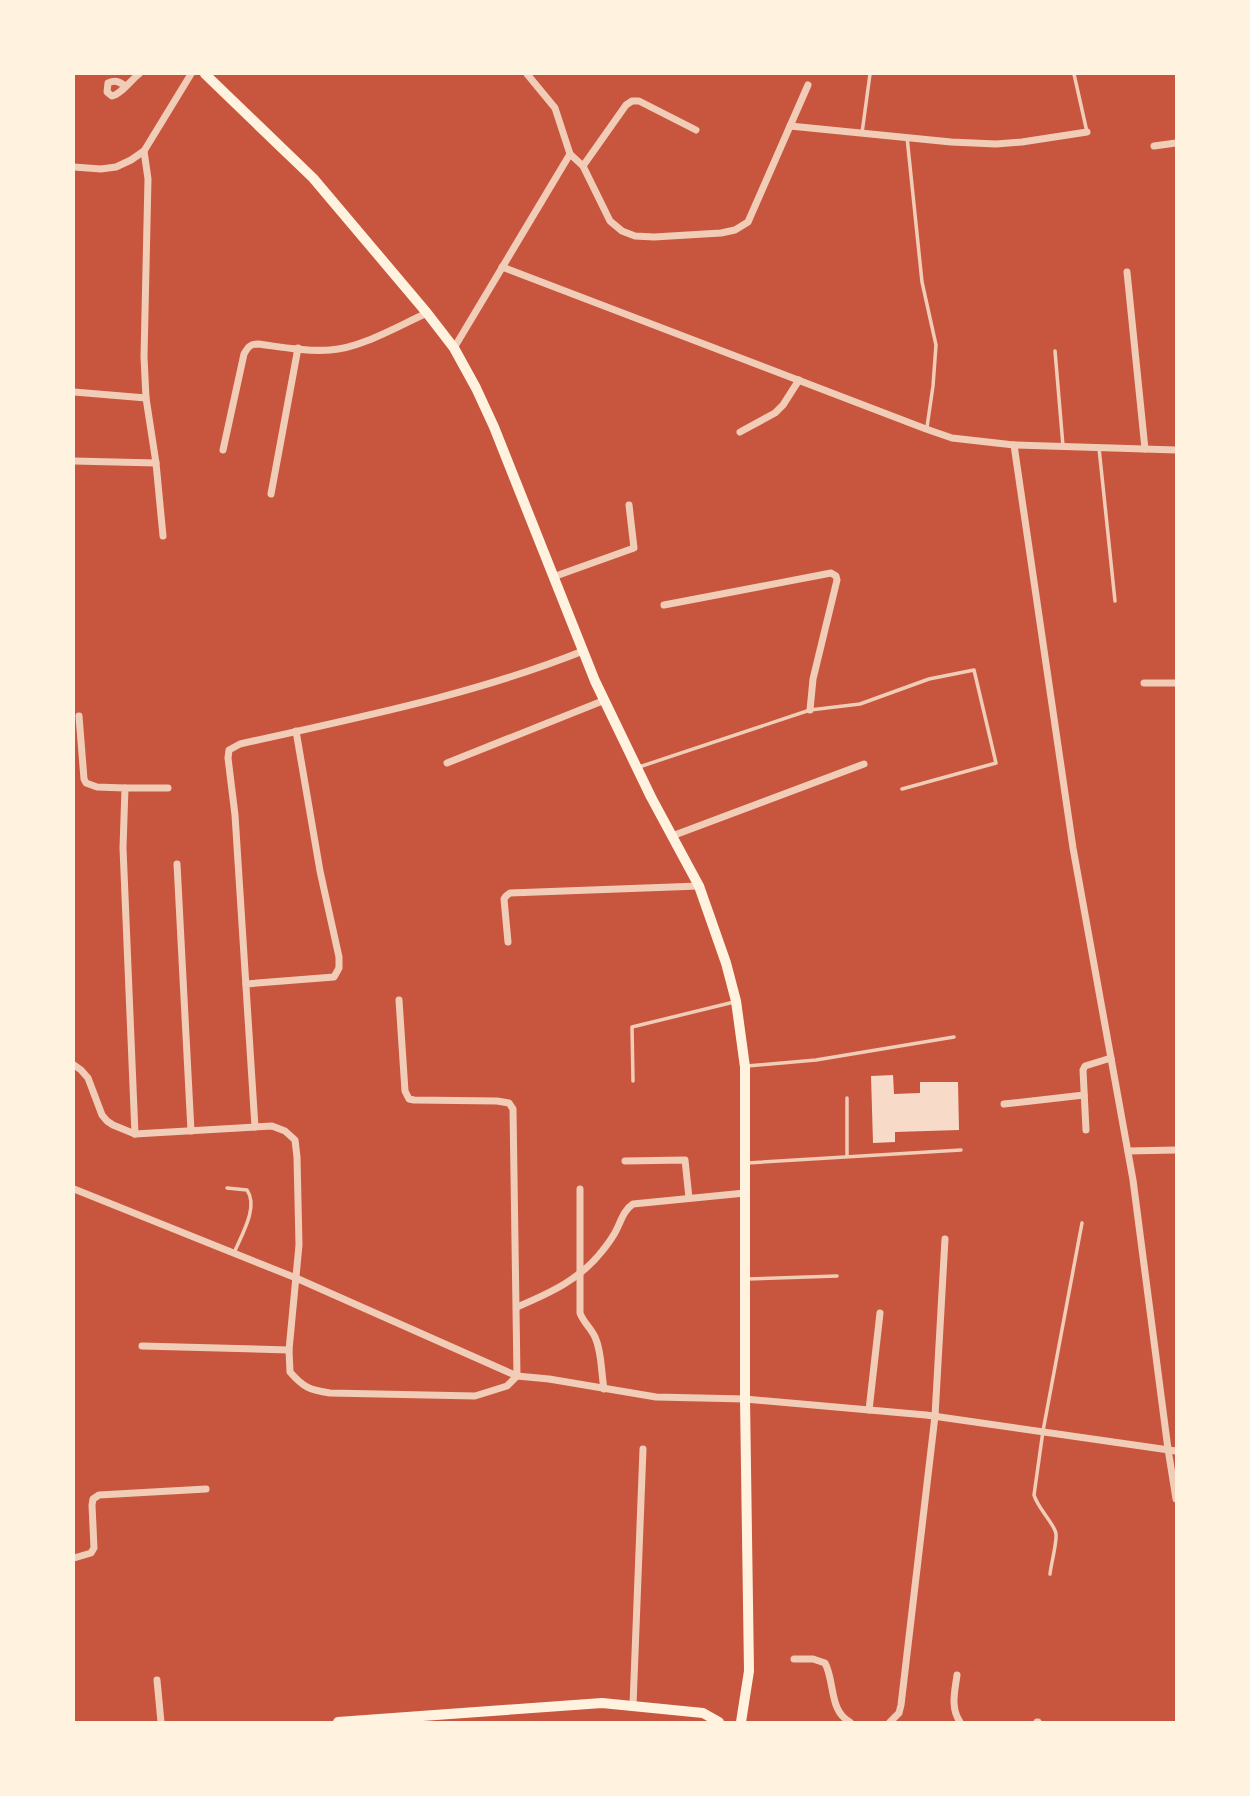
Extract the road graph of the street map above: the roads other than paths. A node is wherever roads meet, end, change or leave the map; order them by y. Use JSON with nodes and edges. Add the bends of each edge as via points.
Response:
{"nodes":[{"id":1,"x":139,"y":74,"type":"edge"},
{"id":2,"x":191,"y":74,"type":"edge"},
{"id":3,"x":527,"y":74,"type":"edge"},
{"id":4,"x":870,"y":74,"type":"edge"},
{"id":5,"x":1074,"y":74,"type":"edge"},
{"id":6,"x":211,"y":75,"type":"edge"},
{"id":7,"x":808,"y":85,"type":"dead end"},
{"id":8,"x":125,"y":86,"type":"dead end"},
{"id":9,"x":790,"y":126,"type":"junction"},
{"id":10,"x":696,"y":130,"type":"dead end"},
{"id":11,"x":1087,"y":132,"type":"joint"},
{"id":12,"x":862,"y":133,"type":"junction"},
{"id":13,"x":907,"y":137,"type":"junction"},
{"id":14,"x":1177,"y":144,"type":"edge"},
{"id":15,"x":1154,"y":146,"type":"dead end"},
{"id":16,"x":145,"y":151,"type":"junction"},
{"id":17,"x":570,"y":154,"type":"junction"},
{"id":18,"x":583,"y":166,"type":"junction"},
{"id":19,"x":74,"y":167,"type":"edge"},
{"id":20,"x":502,"y":267,"type":"junction"},
{"id":21,"x":1127,"y":272,"type":"dead end"},
{"id":22,"x":427,"y":313,"type":"junction"},
{"id":23,"x":298,"y":348,"type":"junction"},
{"id":24,"x":454,"y":348,"type":"junction"},
{"id":25,"x":1055,"y":351,"type":"dead end"},
{"id":26,"x":799,"y":380,"type":"junction"},
{"id":27,"x":74,"y":392,"type":"edge"},
{"id":28,"x":146,"y":398,"type":"junction"},
{"id":29,"x":926,"y":429,"type":"junction"},
{"id":30,"x":740,"y":432,"type":"dead end"},
{"id":31,"x":1014,"y":445,"type":"junction"},
{"id":32,"x":1063,"y":446,"type":"junction"},
{"id":33,"x":1099,"y":448,"type":"junction"},
{"id":34,"x":1144,"y":449,"type":"junction"},
{"id":35,"x":223,"y":450,"type":"dead end"},
{"id":36,"x":1177,"y":450,"type":"edge"},
{"id":37,"x":74,"y":460,"type":"edge"},
{"id":38,"x":156,"y":463,"type":"junction"},
{"id":39,"x":271,"y":494,"type":"dead end"},
{"id":40,"x":629,"y":505,"type":"dead end"},
{"id":41,"x":163,"y":536,"type":"dead end"},
{"id":42,"x":553,"y":577,"type":"junction"},
{"id":43,"x":1115,"y":601,"type":"dead end"},
{"id":44,"x":664,"y":605,"type":"dead end"},
{"id":45,"x":583,"y":651,"type":"junction"},
{"id":46,"x":1144,"y":683,"type":"dead end"},
{"id":47,"x":1177,"y":683,"type":"edge"},
{"id":48,"x":604,"y":701,"type":"junction"},
{"id":49,"x":810,"y":710,"type":"junction"},
{"id":50,"x":79,"y":716,"type":"dead end"},
{"id":51,"x":296,"y":731,"type":"junction"},
{"id":52,"x":447,"y":763,"type":"dead end"},
{"id":53,"x":864,"y":764,"type":"dead end"},
{"id":54,"x":637,"y":768,"type":"junction"},
{"id":55,"x":125,"y":788,"type":"junction"},
{"id":56,"x":167,"y":788,"type":"dead end"},
{"id":57,"x":902,"y":789,"type":"dead end"},
{"id":58,"x":672,"y":836,"type":"junction"},
{"id":59,"x":177,"y":864,"type":"dead end"},
{"id":60,"x":699,"y":886,"type":"junction"},
{"id":61,"x":508,"y":942,"type":"dead end"},
{"id":62,"x":246,"y":984,"type":"junction"},
{"id":63,"x":399,"y":1000,"type":"dead end"},
{"id":64,"x":736,"y":1001,"type":"junction"},
{"id":65,"x":954,"y":1037,"type":"dead end"},
{"id":66,"x":1111,"y":1058,"type":"junction"},
{"id":67,"x":74,"y":1065,"type":"edge"},
{"id":68,"x":745,"y":1066,"type":"junction"},
{"id":69,"x":633,"y":1081,"type":"dead end"},
{"id":70,"x":1084,"y":1095,"type":"junction"},
{"id":71,"x":847,"y":1098,"type":"dead end"},
{"id":72,"x":1004,"y":1104,"type":"dead end"},
{"id":73,"x":255,"y":1127,"type":"junction"},
{"id":74,"x":1086,"y":1129,"type":"dead end"},
{"id":75,"x":191,"y":1130,"type":"junction"},
{"id":76,"x":135,"y":1133,"type":"junction"},
{"id":77,"x":961,"y":1150,"type":"dead end"},
{"id":78,"x":1177,"y":1150,"type":"edge"},
{"id":79,"x":1128,"y":1151,"type":"junction"},
{"id":80,"x":847,"y":1156,"type":"junction"},
{"id":81,"x":625,"y":1161,"type":"dead end"},
{"id":82,"x":745,"y":1163,"type":"junction"},
{"id":83,"x":227,"y":1188,"type":"dead end"},
{"id":84,"x":74,"y":1189,"type":"edge"},
{"id":85,"x":580,"y":1189,"type":"dead end"},
{"id":86,"x":745,"y":1193,"type":"junction"},
{"id":87,"x":689,"y":1198,"type":"junction"},
{"id":88,"x":1082,"y":1223,"type":"dead end"},
{"id":89,"x":945,"y":1239,"type":"dead end"},
{"id":90,"x":234,"y":1252,"type":"junction"},
{"id":91,"x":581,"y":1274,"type":"junction"},
{"id":92,"x":836,"y":1276,"type":"dead end"},
{"id":93,"x":296,"y":1278,"type":"junction"},
{"id":94,"x":745,"y":1279,"type":"junction"},
{"id":95,"x":517,"y":1307,"type":"junction"},
{"id":96,"x":880,"y":1312,"type":"dead end"},
{"id":97,"x":142,"y":1346,"type":"dead end"},
{"id":98,"x":289,"y":1350,"type":"junction"},
{"id":99,"x":517,"y":1376,"type":"junction"},
{"id":100,"x":604,"y":1389,"type":"junction"},
{"id":101,"x":745,"y":1399,"type":"junction"},
{"id":102,"x":869,"y":1410,"type":"junction"},
{"id":103,"x":935,"y":1416,"type":"junction"},
{"id":104,"x":1043,"y":1431,"type":"junction"},
{"id":105,"x":643,"y":1449,"type":"dead end"},
{"id":106,"x":1172,"y":1450,"type":"edge"},
{"id":107,"x":206,"y":1489,"type":"dead end"},
{"id":108,"x":1177,"y":1499,"type":"edge"},
{"id":109,"x":74,"y":1558,"type":"edge"},
{"id":110,"x":1050,"y":1574,"type":"dead end"},
{"id":111,"x":794,"y":1659,"type":"dead end"},
{"id":112,"x":957,"y":1675,"type":"dead end"},
{"id":113,"x":157,"y":1680,"type":"dead end"},
{"id":114,"x":633,"y":1705,"type":"junction"},
{"id":115,"x":418,"y":1720,"type":"edge"},
{"id":116,"x":342,"y":1722,"type":"edge"},
{"id":117,"x":161,"y":1723,"type":"edge"},
{"id":118,"x":719,"y":1723,"type":"edge"},
{"id":119,"x":741,"y":1723,"type":"edge"},
{"id":120,"x":850,"y":1723,"type":"edge"},
{"id":121,"x":890,"y":1723,"type":"edge"},
{"id":122,"x":960,"y":1723,"type":"edge"}],
"edges":[{"from":1,"to":8,"type":"street"},
{"from":2,"to":16,"type":"street"},
{"from":3,"to":17,"type":"street","via":[[555,108]]},
{"from":4,"to":12,"type":"lane"},
{"from":5,"to":11,"type":"lane"},
{"from":6,"to":22,"type":"main road","via":[[313,178]]},
{"from":7,"to":9,"type":"street"},
{"from":9,"to":12,"type":"street"},
{"from":9,"to":18,"type":"street","via":[[748,222],[721,233],[654,237],[622,232],[610,221]]},
{"from":10,"to":18,"type":"street","via":[[632,101]]},
{"from":11,"to":13,"type":"street","via":[[996,144]]},
{"from":12,"to":13,"type":"street"},
{"from":13,"to":29,"type":"lane","via":[[922,282],[936,345]]},
{"from":14,"to":15,"type":"street"},
{"from":16,"to":19,"type":"street","via":[[116,167]]},
{"from":16,"to":28,"type":"street"},
{"from":17,"to":18,"type":"street"},
{"from":17,"to":20,"type":"street"},
{"from":20,"to":24,"type":"street"},
{"from":20,"to":26,"type":"street"},
{"from":21,"to":34,"type":"street"},
{"from":22,"to":23,"type":"street","via":[[363,342],[333,350]]},
{"from":22,"to":24,"type":"main road"},
{"from":23,"to":35,"type":"street","via":[[247,347]]},
{"from":23,"to":39,"type":"street"},
{"from":24,"to":42,"type":"main road","via":[[494,427]]},
{"from":25,"to":32,"type":"lane"},
{"from":26,"to":29,"type":"street"},
{"from":26,"to":30,"type":"street","via":[[775,413]]},
{"from":27,"to":28,"type":"street"},
{"from":28,"to":38,"type":"street"},
{"from":29,"to":31,"type":"street","via":[[952,438]]},
{"from":31,"to":32,"type":"street"},
{"from":31,"to":66,"type":"street","via":[[1073,848]]},
{"from":32,"to":33,"type":"street"},
{"from":33,"to":34,"type":"street"},
{"from":33,"to":43,"type":"lane"},
{"from":34,"to":36,"type":"street"},
{"from":37,"to":38,"type":"street"},
{"from":38,"to":41,"type":"street"},
{"from":40,"to":42,"type":"street","via":[[634,548]]},
{"from":42,"to":45,"type":"main road"},
{"from":44,"to":49,"type":"street","via":[[831,573],[836,576]]},
{"from":45,"to":48,"type":"main road"},
{"from":45,"to":51,"type":"street","via":[[414,705]]},
{"from":46,"to":47,"type":"street"},
{"from":48,"to":52,"type":"street"},
{"from":48,"to":54,"type":"main road"},
{"from":49,"to":54,"type":"lane"},
{"from":49,"to":57,"type":"lane","via":[[860,705],[929,679],[974,670],[996,763]]},
{"from":50,"to":55,"type":"street","via":[[83,779],[97,787]]},
{"from":51,"to":62,"type":"street","via":[[229,750]]},
{"from":51,"to":62,"type":"street","via":[[339,968],[334,977]]},
{"from":53,"to":58,"type":"street"},
{"from":54,"to":58,"type":"main road"},
{"from":55,"to":56,"type":"street"},
{"from":55,"to":76,"type":"street","via":[[123,848]]},
{"from":58,"to":60,"type":"main road"},
{"from":59,"to":75,"type":"street"},
{"from":60,"to":61,"type":"street","via":[[510,893],[504,899]]},
{"from":60,"to":64,"type":"main road"},
{"from":62,"to":73,"type":"street"},
{"from":63,"to":95,"type":"street","via":[[408,1099],[497,1101],[509,1103],[513,1109]]},
{"from":64,"to":68,"type":"main road"},
{"from":64,"to":69,"type":"lane","via":[[632,1027]]},
{"from":65,"to":68,"type":"lane","via":[[816,1060]]},
{"from":66,"to":70,"type":"street","via":[[1083,1070]]},
{"from":66,"to":79,"type":"street"},
{"from":67,"to":76,"type":"street","via":[[88,1078],[107,1121]]},
{"from":68,"to":82,"type":"main road"},
{"from":70,"to":72,"type":"street"},
{"from":70,"to":74,"type":"street"},
{"from":71,"to":80,"type":"lane"},
{"from":73,"to":75,"type":"street"},
{"from":73,"to":93,"type":"street","via":[[272,1126],[295,1140]]},
{"from":75,"to":76,"type":"street"},
{"from":77,"to":80,"type":"lane"},
{"from":78,"to":79,"type":"street"},
{"from":79,"to":106,"type":"street"},
{"from":80,"to":82,"type":"lane"},
{"from":81,"to":87,"type":"street","via":[[685,1160]]},
{"from":82,"to":86,"type":"main road"},
{"from":83,"to":90,"type":"lane","via":[[247,1190],[252,1199]]},
{"from":84,"to":90,"type":"street"},
{"from":85,"to":91,"type":"street"},
{"from":86,"to":87,"type":"street"},
{"from":86,"to":94,"type":"main road"},
{"from":87,"to":91,"type":"street","via":[[626,1208],[614,1236]]},
{"from":88,"to":104,"type":"lane"},
{"from":89,"to":103,"type":"street"},
{"from":90,"to":93,"type":"street"},
{"from":91,"to":95,"type":"street"},
{"from":91,"to":100,"type":"street","via":[[580,1312],[594,1333]]},
{"from":92,"to":94,"type":"lane"},
{"from":93,"to":98,"type":"street"},
{"from":93,"to":99,"type":"street"},
{"from":94,"to":101,"type":"main road"},
{"from":95,"to":99,"type":"street"},
{"from":96,"to":102,"type":"street"},
{"from":97,"to":98,"type":"street"},
{"from":98,"to":99,"type":"street","via":[[290,1372],[300,1383],[309,1390],[330,1393],[475,1396],[506,1386]]},
{"from":99,"to":100,"type":"street"},
{"from":100,"to":101,"type":"street","via":[[656,1397]]},
{"from":101,"to":102,"type":"street"},
{"from":101,"to":119,"type":"main road","via":[[749,1671]]},
{"from":102,"to":103,"type":"street"},
{"from":103,"to":104,"type":"street"},
{"from":103,"to":121,"type":"street","via":[[901,1705]]},
{"from":104,"to":106,"type":"street"},
{"from":104,"to":110,"type":"lane","via":[[1034,1495],[1056,1534]]},
{"from":105,"to":114,"type":"street"},
{"from":106,"to":108,"type":"street"},
{"from":107,"to":109,"type":"street","via":[[99,1495],[92,1505],[94,1548]]},
{"from":111,"to":120,"type":"street","via":[[825,1663],[836,1707]]},
{"from":112,"to":122,"type":"street","via":[[953,1700]]},
{"from":113,"to":117,"type":"street"},
{"from":114,"to":115,"type":"main road","via":[[577,1704]]},
{"from":114,"to":118,"type":"main road","via":[[703,1713]]},
{"from":115,"to":116,"type":"main road"}]}
